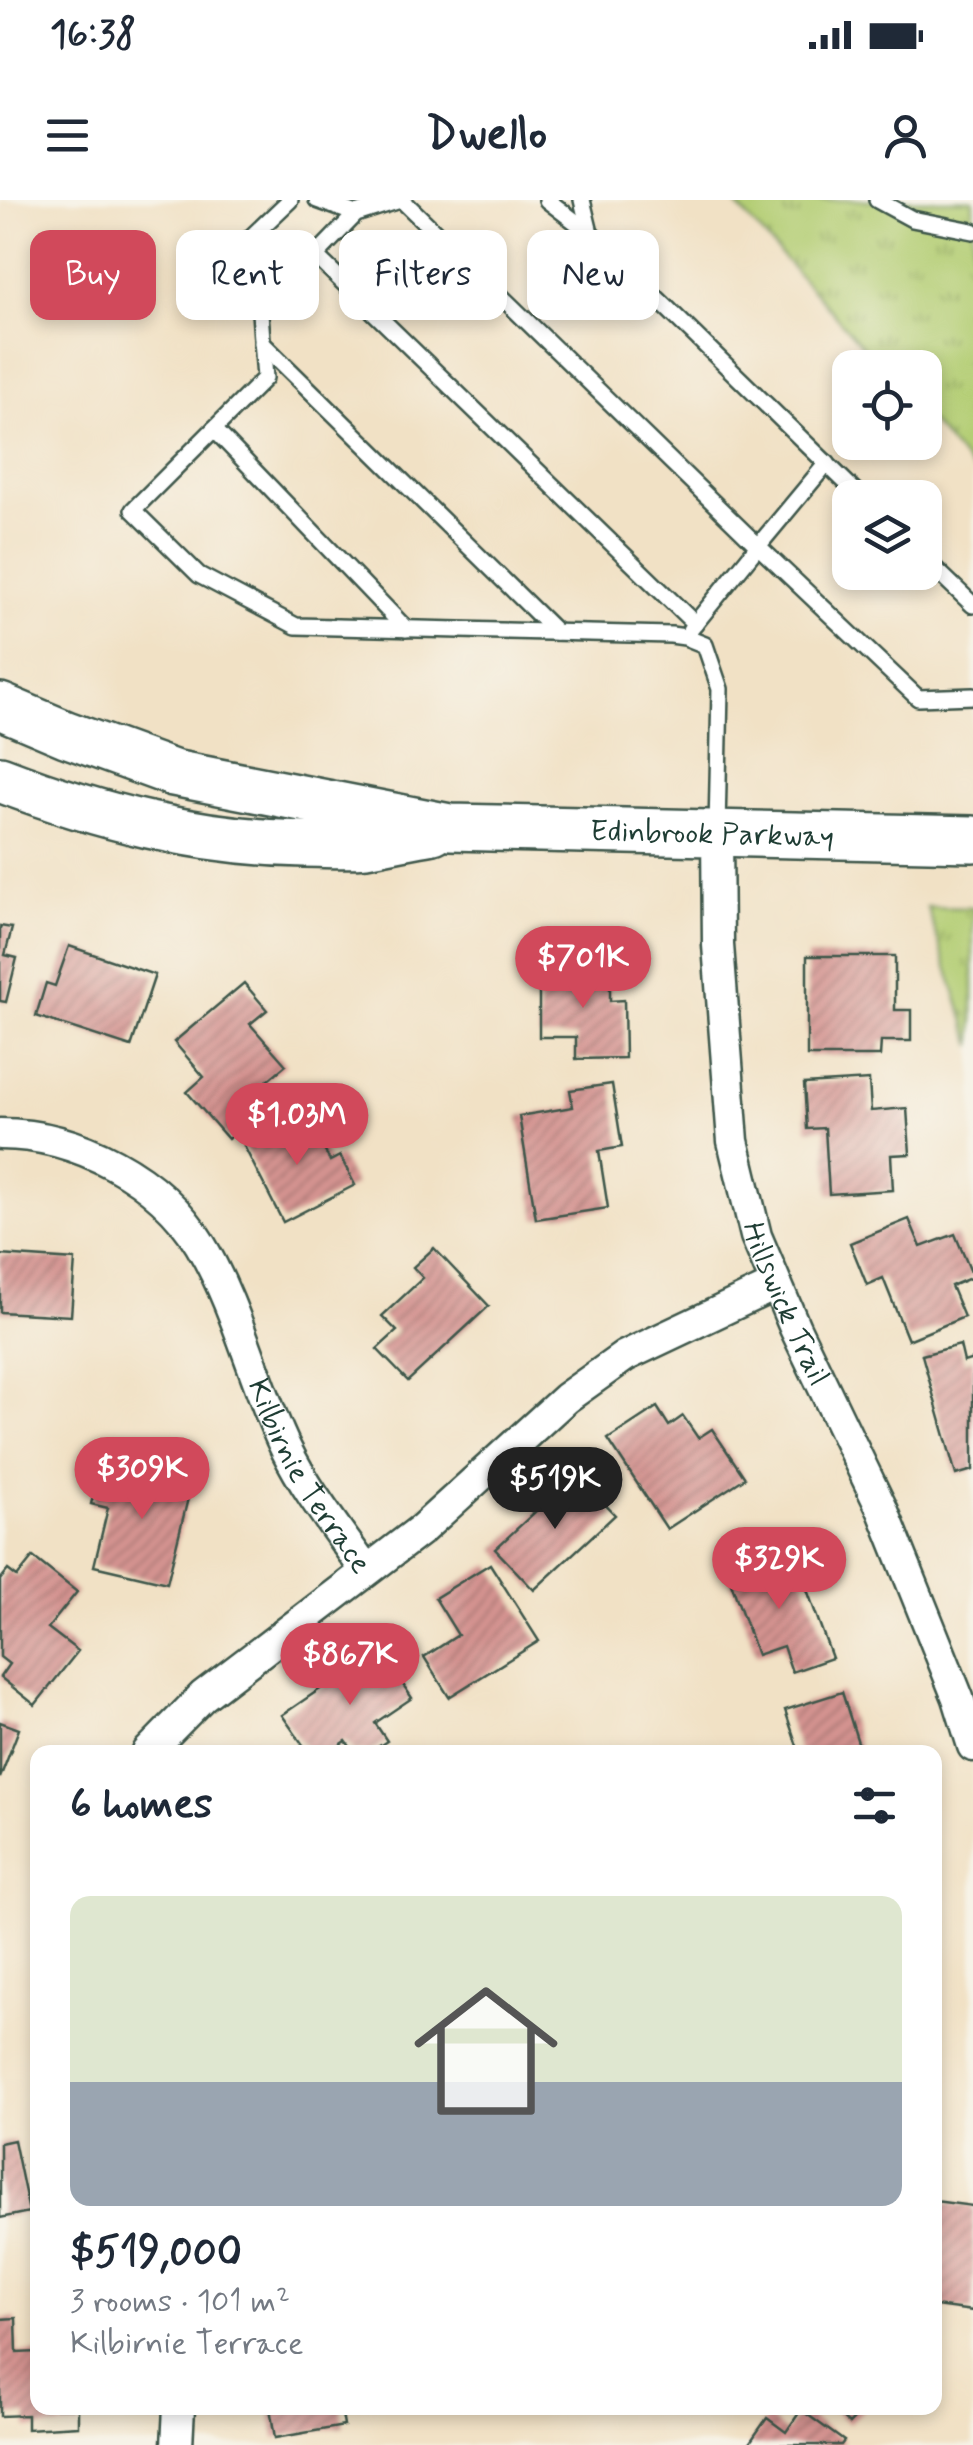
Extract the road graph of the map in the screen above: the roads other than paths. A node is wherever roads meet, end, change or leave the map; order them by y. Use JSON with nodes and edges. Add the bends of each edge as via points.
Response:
{"nodes":[{"id":1,"x":290,"y":200,"type":"edge"},
{"id":2,"x":318,"y":200,"type":"edge"},
{"id":3,"x":401,"y":200,"type":"edge"},
{"id":4,"x":546,"y":200,"type":"edge"},
{"id":5,"x":582,"y":200,"type":"edge"},
{"id":6,"x":877,"y":200,"type":"edge"},
{"id":7,"x":356,"y":214,"type":"junction"},
{"id":8,"x":259,"y":230,"type":"edge"},
{"id":9,"x":587,"y":230,"type":"edge"},
{"id":10,"x":590,"y":230,"type":"edge"},
{"id":11,"x":973,"y":231,"type":"edge"},
{"id":12,"x":319,"y":253,"type":"edge"},
{"id":13,"x":319,"y":259,"type":"edge"},
{"id":14,"x":659,"y":299,"type":"edge"},
{"id":15,"x":261,"y":320,"type":"edge"},
{"id":16,"x":262,"y":343,"type":"junction"},
{"id":17,"x":214,"y":430,"type":"junction"},
{"id":18,"x":827,"y":463,"type":"junction"},
{"id":19,"x":844,"y":480,"type":"edge"},
{"id":20,"x":758,"y":546,"type":"junction"},
{"id":21,"x":942,"y":575,"type":"edge"},
{"id":22,"x":973,"y":605,"type":"edge"},
{"id":23,"x":406,"y":629,"type":"junction"},
{"id":24,"x":690,"y":630,"type":"junction"},
{"id":25,"x":556,"y":632,"type":"junction"},
{"id":26,"x":973,"y":696,"type":"edge"},
{"id":27,"x":0,"y":706,"type":"edge"},
{"id":28,"x":0,"y":779,"type":"edge"},
{"id":29,"x":450,"y":827,"type":"junction"},
{"id":30,"x":717,"y":834,"type":"junction"},
{"id":31,"x":973,"y":839,"type":"edge"},
{"id":32,"x":0,"y":1134,"type":"edge"},
{"id":33,"x":775,"y":1284,"type":"junction"},
{"id":34,"x":366,"y":1571,"type":"junction"},
{"id":35,"x":155,"y":1745,"type":"edge"},
{"id":36,"x":973,"y":1746,"type":"edge"},
{"id":37,"x":179,"y":2415,"type":"edge"},
{"id":38,"x":177,"y":2445,"type":"edge"}],
"edges":[{"from":1,"to":8,"type":"lane"},
{"from":2,"to":7,"type":"lane"},
{"from":3,"to":7,"type":"lane"},
{"from":3,"to":20,"type":"lane"},
{"from":4,"to":9,"type":"lane"},
{"from":5,"to":10,"type":"lane"},
{"from":6,"to":11,"type":"lane","via":[[912,219]]},
{"from":7,"to":12,"type":"lane"},
{"from":13,"to":24,"type":"lane"},
{"from":14,"to":18,"type":"lane"},
{"from":15,"to":16,"type":"lane"},
{"from":16,"to":17,"type":"lane","via":[[265,378]]},
{"from":16,"to":25,"type":"lane"},
{"from":17,"to":23,"type":"lane"},
{"from":17,"to":23,"type":"lane","via":[[133,510],[199,575],[296,626]]},
{"from":18,"to":19,"type":"lane"},
{"from":18,"to":20,"type":"lane"},
{"from":20,"to":24,"type":"lane"},
{"from":20,"to":26,"type":"lane","via":[[918,698]]},
{"from":21,"to":22,"type":"lane"},
{"from":23,"to":25,"type":"lane"},
{"from":24,"to":25,"type":"lane"},
{"from":24,"to":30,"type":"lane","via":[[705,645],[720,689]]},
{"from":27,"to":29,"type":"street","name":"Edinbrook Parkway","via":[[173,773]]},
{"from":28,"to":29,"type":"street","name":"Edinbrook Parkway","via":[[138,825],[258,843],[362,844]]},
{"from":29,"to":30,"type":"street","name":"Edinbrook Parkway"},
{"from":30,"to":31,"type":"street","name":"Edinbrook Parkway"},
{"from":30,"to":33,"type":"street","name":"Hillswick Trail","via":[[733,1141]]},
{"from":32,"to":34,"type":"street","name":"Kilbirnie Terrace","via":[[68,1146],[121,1166],[199,1243],[288,1453]]},
{"from":33,"to":34,"type":"street","name":"Kilbirnie Terrace","via":[[625,1356],[566,1398],[468,1490]]},
{"from":33,"to":36,"type":"street","name":"Hillswick Trail","via":[[883,1511]]},
{"from":34,"to":35,"type":"street","via":[[203,1696]]},
{"from":37,"to":38,"type":"street"}]}
